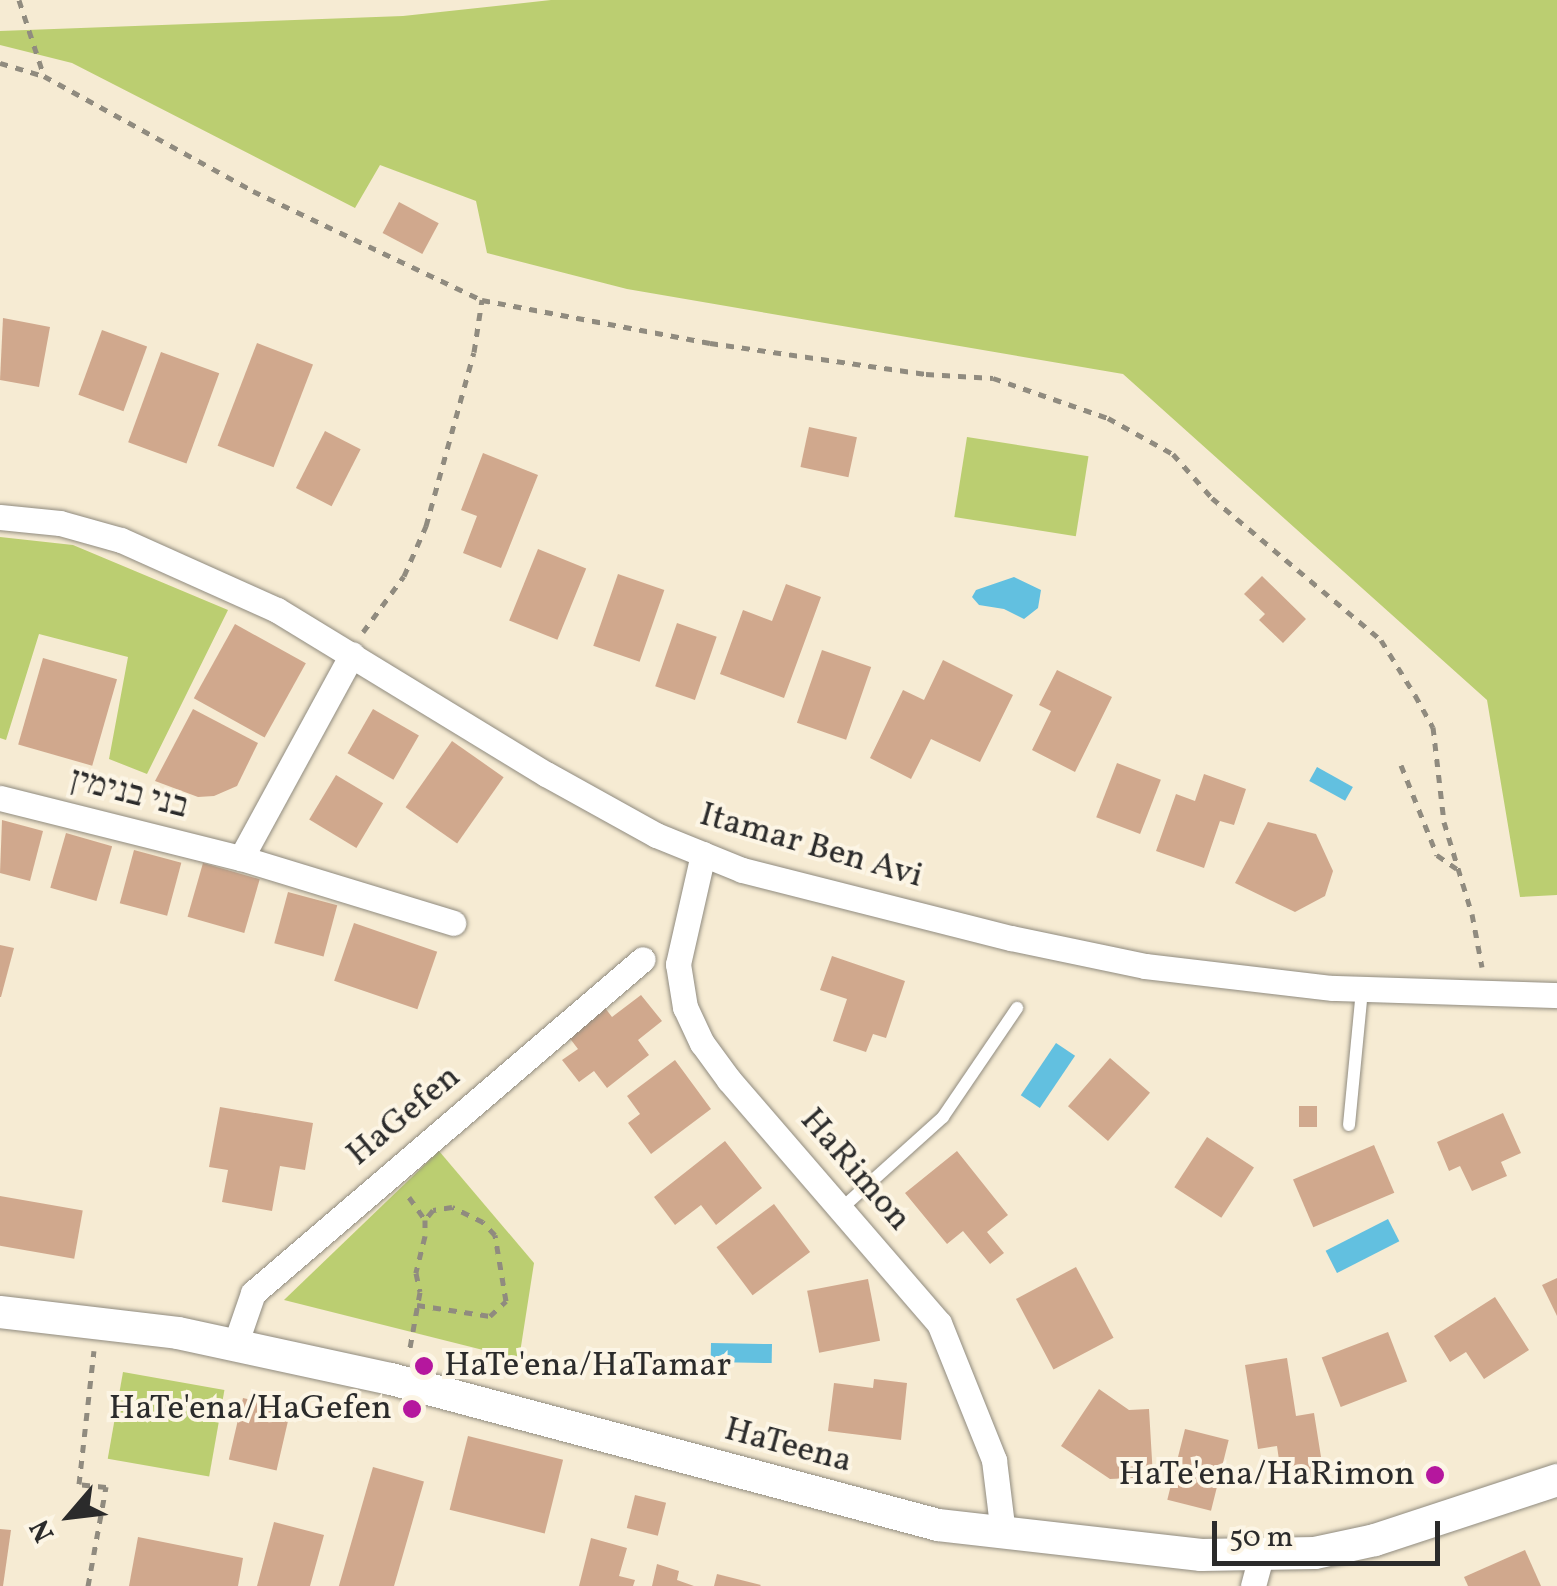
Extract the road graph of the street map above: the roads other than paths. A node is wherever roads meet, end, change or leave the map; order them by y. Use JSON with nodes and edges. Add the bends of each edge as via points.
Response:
{"nodes":[{"id":1,"x":0,"y":517,"type":"edge"},
{"id":2,"x":352,"y":654,"type":"junction"},
{"id":3,"x":0,"y":798,"type":"edge"},
{"id":4,"x":703,"y":854,"type":"junction"},
{"id":5,"x":241,"y":858,"type":"junction"},
{"id":6,"x":453,"y":923,"type":"dead end"},
{"id":7,"x":643,"y":959,"type":"dead end"},
{"id":8,"x":1362,"y":989,"type":"junction"},
{"id":9,"x":1557,"y":994,"type":"edge"},
{"id":10,"x":1017,"y":1008,"type":"dead end"},
{"id":11,"x":1349,"y":1125,"type":"dead end"},
{"id":12,"x":842,"y":1208,"type":"junction"},
{"id":13,"x":0,"y":1312,"type":"edge"},
{"id":14,"x":235,"y":1345,"type":"junction"},
{"id":15,"x":1557,"y":1480,"type":"edge"},
{"id":16,"x":1003,"y":1533,"type":"junction"},
{"id":17,"x":1257,"y":1571,"type":"edge"}],
"edges":[{"from":1,"to":2,"type":"street","name":"Itamar Ben Avi","via":[[60,522],[120,540],[277,610]]},
{"from":2,"to":4,"type":"street","name":"Itamar Ben Avi","via":[[546,774]]},
{"from":2,"to":5,"type":"street"},
{"from":3,"to":5,"type":"street","name":"בני בנימין"},
{"from":4,"to":8,"type":"street","name":"Itamar Ben Avi","via":[[761,875],[1126,962]]},
{"from":4,"to":12,"type":"street","name":"HaRimon","via":[[678,964],[685,1007],[729,1080]]},
{"from":5,"to":6,"type":"street","name":"בני בנימין"},
{"from":7,"to":14,"type":"street","name":"HaGefen","via":[[253,1293]]},
{"from":8,"to":9,"type":"street","name":"Itamar Ben Avi"},
{"from":8,"to":11,"type":"lane"},
{"from":10,"to":12,"type":"lane","via":[[943,1118]]},
{"from":12,"to":16,"type":"street","name":"HaRimon","via":[[938,1323],[994,1460]]},
{"from":13,"to":14,"type":"street","name":"HaTeena"},
{"from":14,"to":16,"type":"street","name":"HaTeena","via":[[391,1379],[869,1509]]},
{"from":15,"to":17,"type":"street","name":"HaTeena"},
{"from":16,"to":17,"type":"street","name":"HaTeena"}]}
